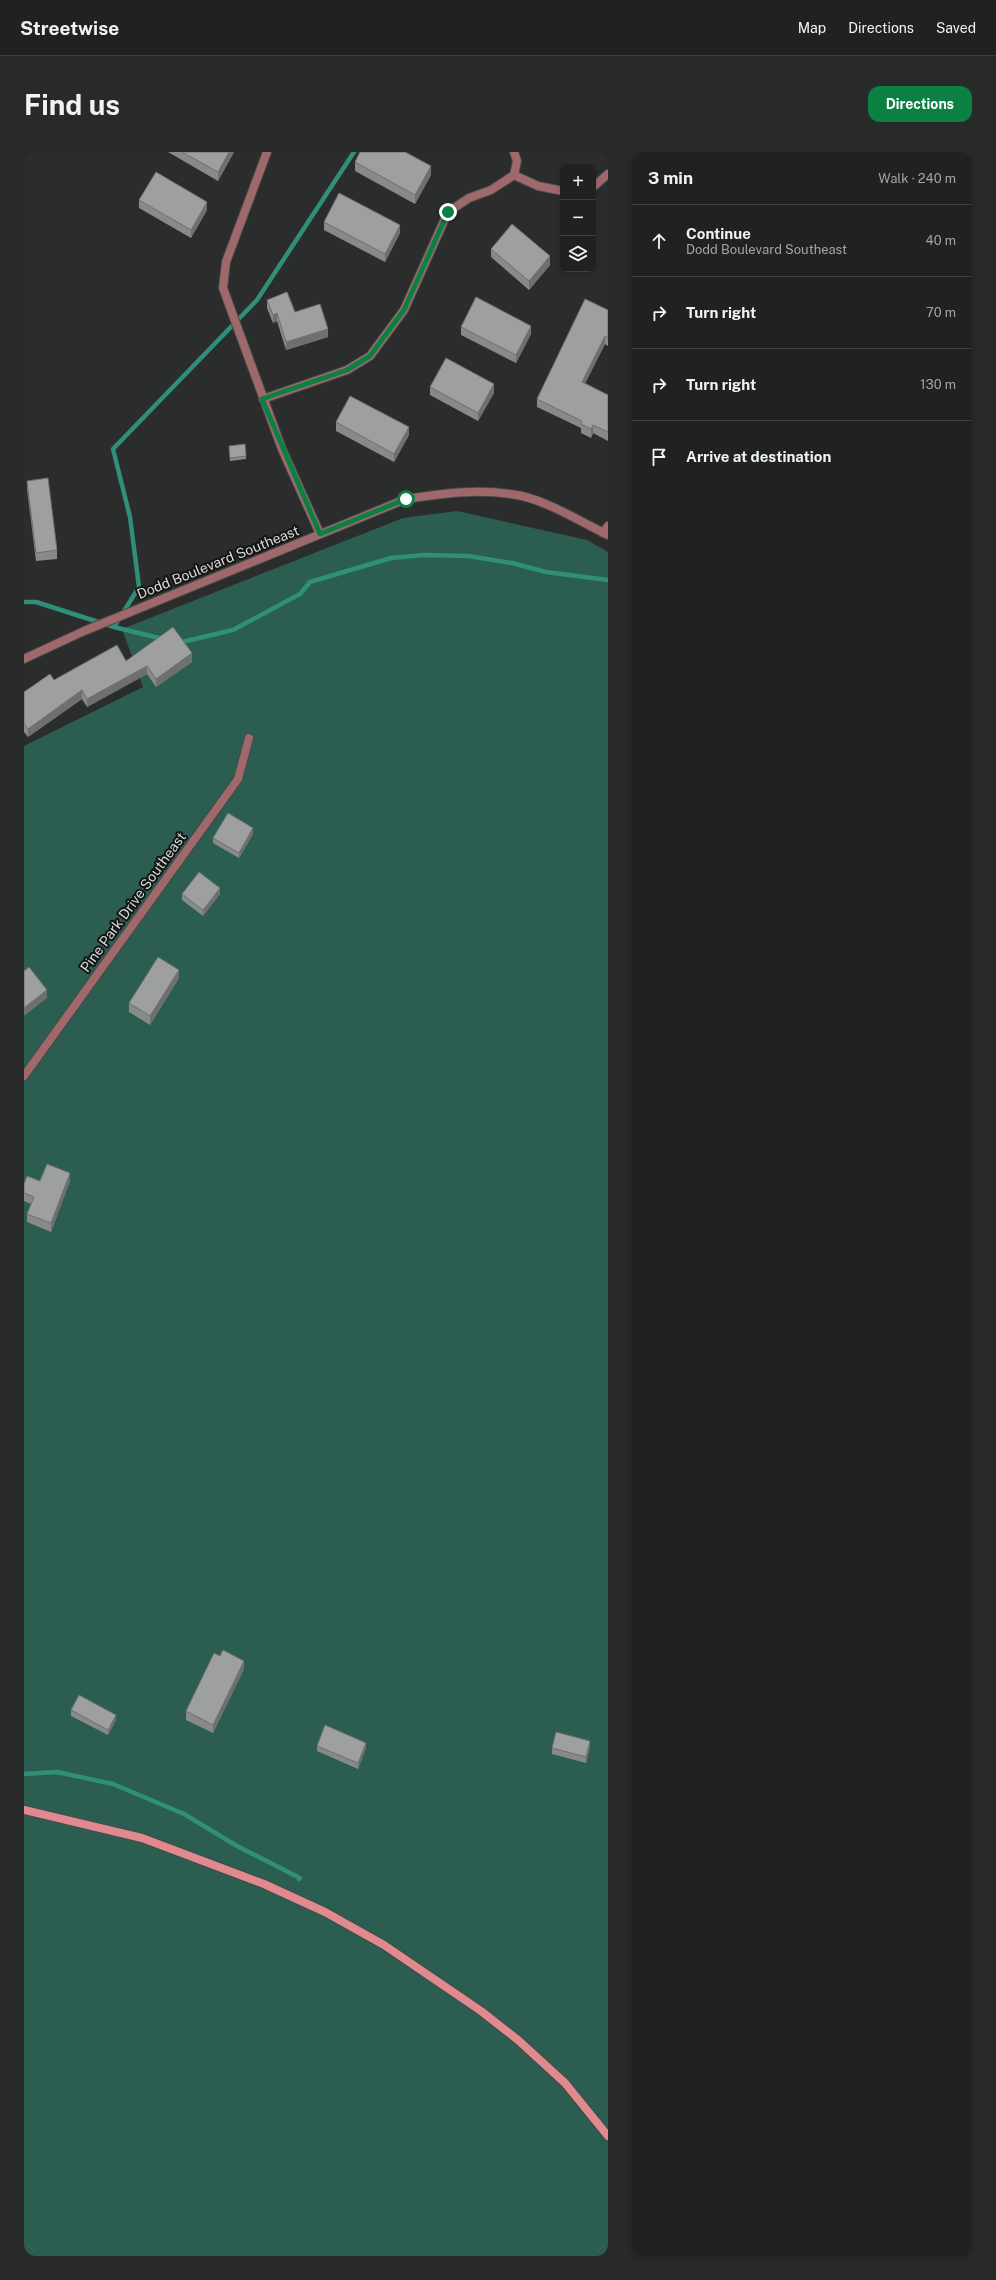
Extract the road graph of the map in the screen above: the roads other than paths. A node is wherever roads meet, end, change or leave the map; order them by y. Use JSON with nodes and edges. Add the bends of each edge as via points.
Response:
{"nodes":[{"id":1,"x":267,"y":152,"type":"edge"},
{"id":2,"x":514,"y":152,"type":"edge"},
{"id":3,"x":608,"y":174,"type":"edge"},
{"id":4,"x":514,"y":175,"type":"junction"},
{"id":5,"x":596,"y":184,"type":"edge"},
{"id":6,"x":560,"y":190,"type":"edge"},
{"id":7,"x":262,"y":399,"type":"junction"},
{"id":8,"x":606,"y":531,"type":"edge"},
{"id":9,"x":320,"y":534,"type":"junction"},
{"id":10,"x":24,"y":659,"type":"edge"},
{"id":11,"x":249,"y":738,"type":"dead end"},
{"id":12,"x":24,"y":1076,"type":"edge"},
{"id":13,"x":24,"y":1810,"type":"edge"},
{"id":14,"x":608,"y":2136,"type":"edge"}],
"edges":[{"from":1,"to":7,"type":"street","via":[[226,262],[223,288]]},
{"from":2,"to":4,"type":"street","via":[[518,161]]},
{"from":3,"to":5,"type":"street"},
{"from":4,"to":6,"type":"street","via":[[538,186]]},
{"from":4,"to":7,"type":"street","via":[[448,212],[404,310],[370,356],[347,370]]},
{"from":7,"to":9,"type":"street"},
{"from":8,"to":9,"type":"street","name":"Dodd Boulevard Southeast","via":[[523,496],[452,491],[406,499]]},
{"from":9,"to":10,"type":"street","name":"Dodd Boulevard Southeast","via":[[84,631]]},
{"from":11,"to":12,"type":"street","name":"Pine Park Drive Southeast","via":[[238,779]]},
{"from":13,"to":14,"type":"street","via":[[148,1840],[264,1884],[325,1912],[390,1950],[481,2011],[518,2040],[565,2083]]}]}
